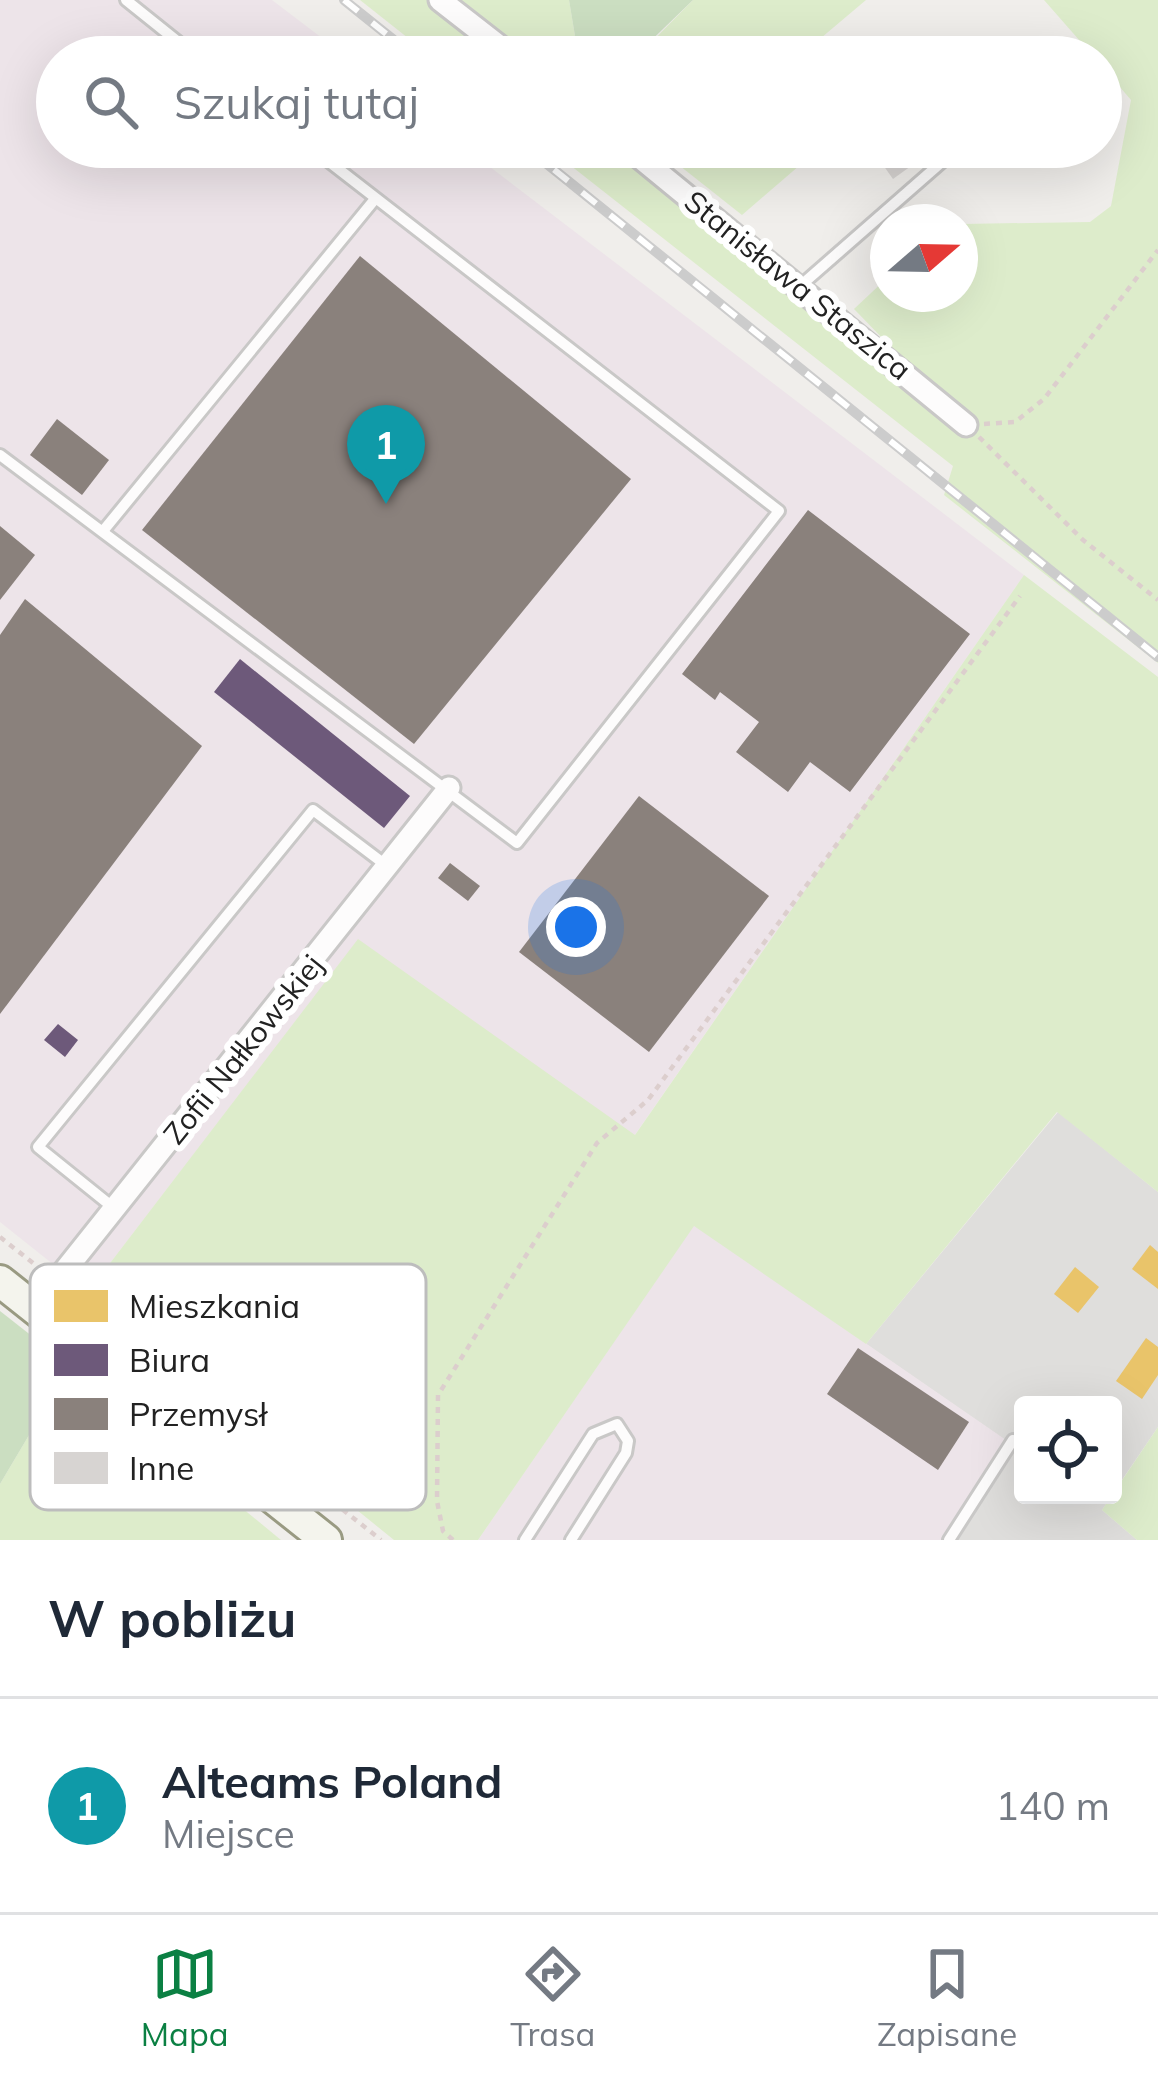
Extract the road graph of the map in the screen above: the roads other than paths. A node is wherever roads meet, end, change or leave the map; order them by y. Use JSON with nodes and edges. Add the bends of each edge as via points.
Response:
{"nodes":[{"id":1,"x":125,"y":0,"type":"edge"},
{"id":2,"x":440,"y":0,"type":"edge"},
{"id":3,"x":170,"y":36,"type":"edge"},
{"id":4,"x":486,"y":36,"type":"edge"},
{"id":5,"x":336,"y":168,"type":"edge"},
{"id":6,"x":653,"y":168,"type":"edge"},
{"id":7,"x":935,"y":168,"type":"edge"},
{"id":8,"x":375,"y":199,"type":"junction"},
{"id":9,"x":799,"y":286,"type":"junction"},
{"id":10,"x":966,"y":425,"type":"road end"},
{"id":11,"x":0,"y":455,"type":"edge"},
{"id":12,"x":103,"y":531,"type":"junction"},
{"id":13,"x":449,"y":788,"type":"junction"},
{"id":14,"x":389,"y":868,"type":"junction"},
{"id":15,"x":115,"y":1209,"type":"junction"},
{"id":16,"x":71,"y":1264,"type":"edge"},
{"id":17,"x":0,"y":1281,"type":"edge"},
{"id":18,"x":30,"y":1304,"type":"edge"},
{"id":19,"x":1013,"y":1440,"type":"dead end"},
{"id":20,"x":288,"y":1510,"type":"edge"},
{"id":21,"x":326,"y":1540,"type":"edge"},
{"id":22,"x":525,"y":1540,"type":"edge"},
{"id":23,"x":572,"y":1540,"type":"edge"},
{"id":24,"x":950,"y":1540,"type":"edge"}],
"edges":[{"from":1,"to":3,"type":"lane"},
{"from":2,"to":4,"type":"street"},
{"from":5,"to":8,"type":"lane"},
{"from":6,"to":9,"type":"street","name":"Stanisława Staszica"},
{"from":7,"to":9,"type":"lane"},
{"from":8,"to":12,"type":"lane"},
{"from":8,"to":13,"type":"lane","via":[[778,511],[517,843]]},
{"from":9,"to":10,"type":"street","name":"Stanisława Staszica"},
{"from":11,"to":12,"type":"lane"},
{"from":12,"to":13,"type":"lane"},
{"from":13,"to":14,"type":"street","name":"Zofii Nałkowskiej"},
{"from":14,"to":15,"type":"street","name":"Zofii Nałkowskiej"},
{"from":14,"to":15,"type":"lane","via":[[313,810],[38,1148]]},
{"from":15,"to":16,"type":"street","name":"Zofii Nałkowskiej"},
{"from":17,"to":18,"type":"main road"},
{"from":19,"to":24,"type":"lane"},
{"from":20,"to":21,"type":"main road"},
{"from":22,"to":23,"type":"lane","via":[[593,1434],[617,1424],[626,1453]]}]}
